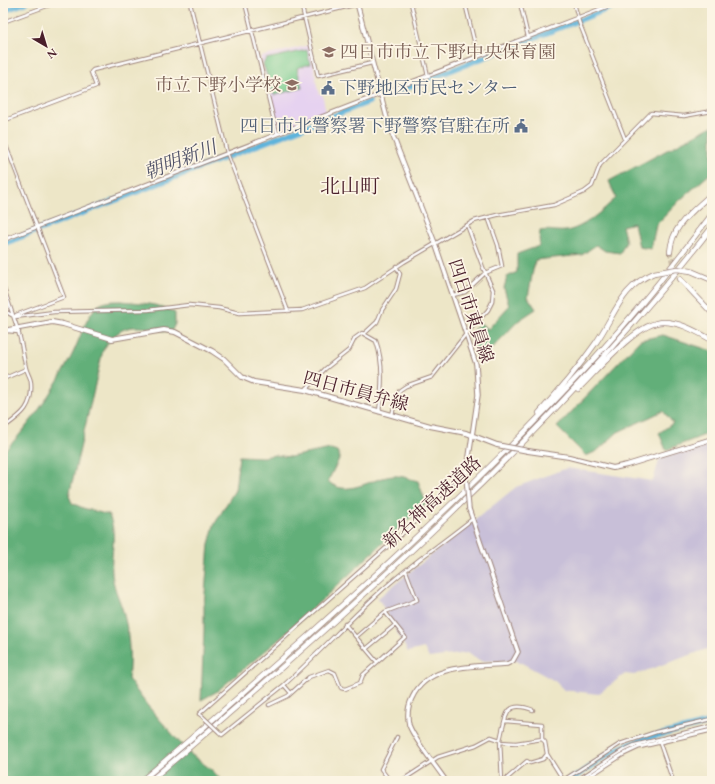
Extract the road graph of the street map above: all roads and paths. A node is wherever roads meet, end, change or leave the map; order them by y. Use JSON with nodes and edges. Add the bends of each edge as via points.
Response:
{"nodes":[{"id":1,"x":55,"y":3,"type":"edge"},
{"id":2,"x":190,"y":3,"type":"edge"},
{"id":3,"x":245,"y":3,"type":"edge"},
{"id":4,"x":301,"y":3,"type":"edge"},
{"id":5,"x":362,"y":3,"type":"edge"},
{"id":6,"x":411,"y":3,"type":"edge"},
{"id":7,"x":465,"y":3,"type":"edge"},
{"id":8,"x":520,"y":3,"type":"edge"},
{"id":9,"x":574,"y":3,"type":"edge"},
{"id":10,"x":616,"y":3,"type":"edge"},
{"id":11,"x":357,"y":4,"type":"edge"},
{"id":12,"x":304,"y":17,"type":"junction"},
{"id":13,"x":578,"y":20,"type":"junction"},
{"id":14,"x":3,"y":22,"type":"edge"},
{"id":15,"x":251,"y":30,"type":"junction"},
{"id":16,"x":528,"y":37,"type":"junction"},
{"id":17,"x":200,"y":43,"type":"junction"},
{"id":18,"x":478,"y":57,"type":"junction"},
{"id":19,"x":372,"y":63,"type":"junction"},
{"id":20,"x":428,"y":76,"type":"junction"},
{"id":21,"x":380,"y":93,"type":"junction"},
{"id":22,"x":712,"y":111,"type":"edge"},
{"id":23,"x":3,"y":121,"type":"edge"},
{"id":24,"x":277,"y":133,"type":"junction"},
{"id":25,"x":3,"y":138,"type":"edge"},
{"id":26,"x":625,"y":139,"type":"junction"},
{"id":27,"x":228,"y":155,"type":"junction"},
{"id":28,"x":712,"y":193,"type":"edge"},
{"id":29,"x":712,"y":214,"type":"edge"},
{"id":30,"x":488,"y":217,"type":"junction"},
{"id":31,"x":467,"y":225,"type":"junction"},
{"id":32,"x":712,"y":227,"type":"edge"},
{"id":33,"x":38,"y":229,"type":"junction"},
{"id":34,"x":3,"y":240,"type":"edge"},
{"id":35,"x":435,"y":243,"type":"junction"},
{"id":36,"x":670,"y":252,"type":"tunnel mouth"},
{"id":37,"x":396,"y":266,"type":"junction"},
{"id":38,"x":485,"y":273,"type":"junction"},
{"id":39,"x":680,"y":279,"type":"tunnel mouth"},
{"id":40,"x":712,"y":280,"type":"edge"},
{"id":41,"x":3,"y":286,"type":"edge"},
{"id":42,"x":453,"y":295,"type":"junction"},
{"id":43,"x":3,"y":310,"type":"edge"},
{"id":44,"x":288,"y":311,"type":"junction"},
{"id":45,"x":712,"y":313,"type":"edge"},
{"id":46,"x":15,"y":317,"type":"junction"},
{"id":47,"x":17,"y":327,"type":"dead end"},
{"id":48,"x":4,"y":331,"type":"edge"},
{"id":49,"x":364,"y":334,"type":"junction"},
{"id":50,"x":466,"y":334,"type":"junction"},
{"id":51,"x":712,"y":340,"type":"edge"},
{"id":52,"x":26,"y":369,"type":"junction"},
{"id":53,"x":3,"y":378,"type":"edge"},
{"id":54,"x":304,"y":390,"type":"junction"},
{"id":55,"x":379,"y":412,"type":"junction"},
{"id":56,"x":392,"y":415,"type":"junction"},
{"id":57,"x":3,"y":428,"type":"edge"},
{"id":58,"x":471,"y":436,"type":"junction"},
{"id":59,"x":528,"y":438,"type":"junction"},
{"id":60,"x":712,"y":438,"type":"edge"},
{"id":61,"x":500,"y":458,"type":"junction"},
{"id":62,"x":466,"y":470,"type":"junction"},
{"id":63,"x":471,"y":520,"type":"junction"},
{"id":64,"x":406,"y":571,"type":"junction"},
{"id":65,"x":385,"y":612,"type":"junction"},
{"id":66,"x":345,"y":624,"type":"junction"},
{"id":67,"x":395,"y":625,"type":"junction"},
{"id":68,"x":356,"y":637,"type":"junction"},
{"id":69,"x":366,"y":649,"type":"junction"},
{"id":70,"x":377,"y":662,"type":"junction"},
{"id":71,"x":284,"y":685,"type":"junction"},
{"id":72,"x":290,"y":692,"type":"junction"},
{"id":73,"x":269,"y":705,"type":"dead end"},
{"id":74,"x":533,"y":710,"type":"dead end"},
{"id":75,"x":712,"y":718,"type":"edge"},
{"id":76,"x":505,"y":722,"type":"junction"},
{"id":77,"x":712,"y":726,"type":"edge"},
{"id":78,"x":712,"y":730,"type":"edge"},
{"id":79,"x":397,"y":737,"type":"dead end"},
{"id":80,"x":542,"y":739,"type":"junction"},
{"id":81,"x":500,"y":741,"type":"junction"},
{"id":82,"x":659,"y":741,"type":"junction"},
{"id":83,"x":547,"y":754,"type":"junction"},
{"id":84,"x":432,"y":760,"type":"junction"},
{"id":85,"x":141,"y":781,"type":"edge"},
{"id":86,"x":150,"y":781,"type":"edge"},
{"id":87,"x":390,"y":781,"type":"edge"},
{"id":88,"x":401,"y":781,"type":"edge"},
{"id":89,"x":446,"y":781,"type":"edge"},
{"id":90,"x":503,"y":781,"type":"edge"},
{"id":91,"x":563,"y":781,"type":"edge"},
{"id":92,"x":576,"y":781,"type":"edge"},
{"id":93,"x":582,"y":781,"type":"edge"},
{"id":94,"x":673,"y":781,"type":"edge"}],
"edges":[{"from":1,"to":14,"type":"street"},
{"from":2,"to":17,"type":"street"},
{"from":3,"to":15,"type":"street"},
{"from":4,"to":12,"type":"street"},
{"from":5,"to":11,"type":"street"},
{"from":6,"to":20,"type":"street"},
{"from":7,"to":18,"type":"street"},
{"from":8,"to":16,"type":"street"},
{"from":9,"to":13,"type":"street"},
{"from":10,"to":13,"type":"street"},
{"from":11,"to":12,"type":"street"},
{"from":11,"to":19,"type":"main road","name":"四日市東員線"},
{"from":12,"to":15,"type":"street"},
{"from":12,"to":19,"type":"street","via":[[318,76]]},
{"from":13,"to":16,"type":"street"},
{"from":13,"to":26,"type":"street"},
{"from":15,"to":17,"type":"street"},
{"from":15,"to":24,"type":"street"},
{"from":16,"to":18,"type":"street"},
{"from":17,"to":23,"type":"street","via":[[94,70],[91,72],[96,86]]},
{"from":17,"to":27,"type":"street"},
{"from":18,"to":20,"type":"street"},
{"from":19,"to":21,"type":"main road","name":"四日市東員線"},
{"from":20,"to":21,"type":"street"},
{"from":21,"to":24,"type":"street"},
{"from":21,"to":35,"type":"main road","name":"四日市東員線","via":[[389,126]]},
{"from":22,"to":26,"type":"street","via":[[684,116],[651,113]]},
{"from":24,"to":27,"type":"street"},
{"from":25,"to":33,"type":"street"},
{"from":26,"to":30,"type":"street","via":[[600,165],[592,186],[584,192],[554,205]]},
{"from":27,"to":33,"type":"street"},
{"from":27,"to":44,"type":"street"},
{"from":28,"to":36,"type":"highway","via":[[679,225],[672,237]]},
{"from":29,"to":61,"type":"highway","name":"新名神高速道路","via":[[590,363]]},
{"from":30,"to":31,"type":"street"},
{"from":30,"to":38,"type":"street","via":[[502,266]]},
{"from":31,"to":35,"type":"street"},
{"from":31,"to":38,"type":"street"},
{"from":32,"to":59,"type":"highway","name":"新名神高速道路","via":[[633,324]]},
{"from":33,"to":34,"type":"street"},
{"from":33,"to":46,"type":"street","via":[[64,297]]},
{"from":35,"to":37,"type":"street"},
{"from":35,"to":42,"type":"main road","name":"四日市東員線"},
{"from":37,"to":44,"type":"street","via":[[365,288],[302,310]]},
{"from":37,"to":49,"type":"street","via":[[400,274],[396,289],[374,326]]},
{"from":38,"to":42,"type":"street","via":[[465,292]]},
{"from":38,"to":50,"type":"street","via":[[493,290],[492,302],[482,318]]},
{"from":39,"to":45,"type":"highway"},
{"from":40,"to":61,"type":"highway","bridge":true,"via":[[691,271],[676,269],[654,273],[628,290],[594,346]]},
{"from":41,"to":46,"type":"street"},
{"from":42,"to":50,"type":"main road","name":"四日市東員線"},
{"from":43,"to":46,"type":"street"},
{"from":44,"to":46,"type":"street","via":[[239,314],[219,308],[189,305],[148,310],[54,312]]},
{"from":46,"to":47,"type":"street"},
{"from":48,"to":52,"type":"street","via":[[18,332]]},
{"from":48,"to":54,"type":"main road","name":"四日市員弁線","via":[[52,322],[112,339],[164,330],[175,332],[212,351],[246,380]]},
{"from":49,"to":54,"type":"street","via":[[358,336],[349,350]]},
{"from":49,"to":55,"type":"street","via":[[376,340],[382,362]]},
{"from":50,"to":56,"type":"street","via":[[432,378],[400,390]]},
{"from":50,"to":58,"type":"main road","name":"四日市東員線","via":[[476,364],[479,384]]},
{"from":51,"to":59,"type":"highway","via":[[683,326],[670,323],[657,322],[645,327]]},
{"from":52,"to":53,"type":"street"},
{"from":52,"to":57,"type":"street","via":[[32,384],[28,406],[21,416]]},
{"from":54,"to":55,"type":"main road","name":"四日市員弁線"},
{"from":55,"to":56,"type":"main road","name":"四日市員弁線"},
{"from":56,"to":58,"type":"main road","name":"四日市員弁線"},
{"from":58,"to":60,"type":"main road","name":"四日市員弁線","bridge":true,"via":[[497,445],[570,457],[613,468]]},
{"from":58,"to":62,"type":"main road","name":"四日市東員線"},
{"from":59,"to":86,"type":"highway","name":"新名神高速道路","via":[[370,587]]},
{"from":61,"to":85,"type":"highway","name":"新名神高速道路","via":[[382,569]]},
{"from":62,"to":63,"type":"main road","name":"四日市東員線","bridge":true},
{"from":62,"to":71,"type":"street","bridge":true,"via":[[459,472],[455,481],[437,500],[374,559],[199,714],[222,735]]},
{"from":63,"to":64,"type":"street"},
{"from":63,"to":84,"type":"main road","name":"四日市東員線","via":[[518,652],[513,661],[507,664],[444,671],[421,684],[409,705],[409,724]]},
{"from":64,"to":65,"type":"street","via":[[417,600]]},
{"from":64,"to":66,"type":"street"},
{"from":65,"to":67,"type":"street"},
{"from":65,"to":68,"type":"street"},
{"from":66,"to":68,"type":"street"},
{"from":66,"to":71,"type":"street","via":[[328,644]]},
{"from":67,"to":69,"type":"street"},
{"from":67,"to":70,"type":"street","via":[[405,637]]},
{"from":68,"to":69,"type":"street"},
{"from":69,"to":70,"type":"street"},
{"from":70,"to":72,"type":"street","via":[[357,685],[341,688],[335,673],[329,670],[309,677]]},
{"from":71,"to":72,"type":"street"},
{"from":72,"to":73,"type":"street","via":[[288,696]]},
{"from":74,"to":76,"type":"street","via":[[518,705],[511,708],[506,714]]},
{"from":75,"to":91,"type":"street","via":[[620,744]]},
{"from":76,"to":80,"type":"street","via":[[542,724]]},
{"from":76,"to":81,"type":"street"},
{"from":77,"to":82,"type":"street"},
{"from":78,"to":82,"type":"street"},
{"from":79,"to":87,"type":"street","via":[[381,769]]},
{"from":80,"to":81,"type":"street","via":[[516,743]]},
{"from":80,"to":83,"type":"street"},
{"from":81,"to":84,"type":"street","via":[[490,737],[476,745]]},
{"from":81,"to":90,"type":"street"},
{"from":82,"to":92,"type":"street","via":[[622,750]]},
{"from":82,"to":93,"type":"street","via":[[622,755]]},
{"from":82,"to":94,"type":"street"},
{"from":83,"to":90,"type":"street","via":[[543,759],[530,763],[527,761]]},
{"from":83,"to":91,"type":"street"},
{"from":84,"to":88,"type":"street"},
{"from":84,"to":89,"type":"main road","name":"四日市東員線"}]}
